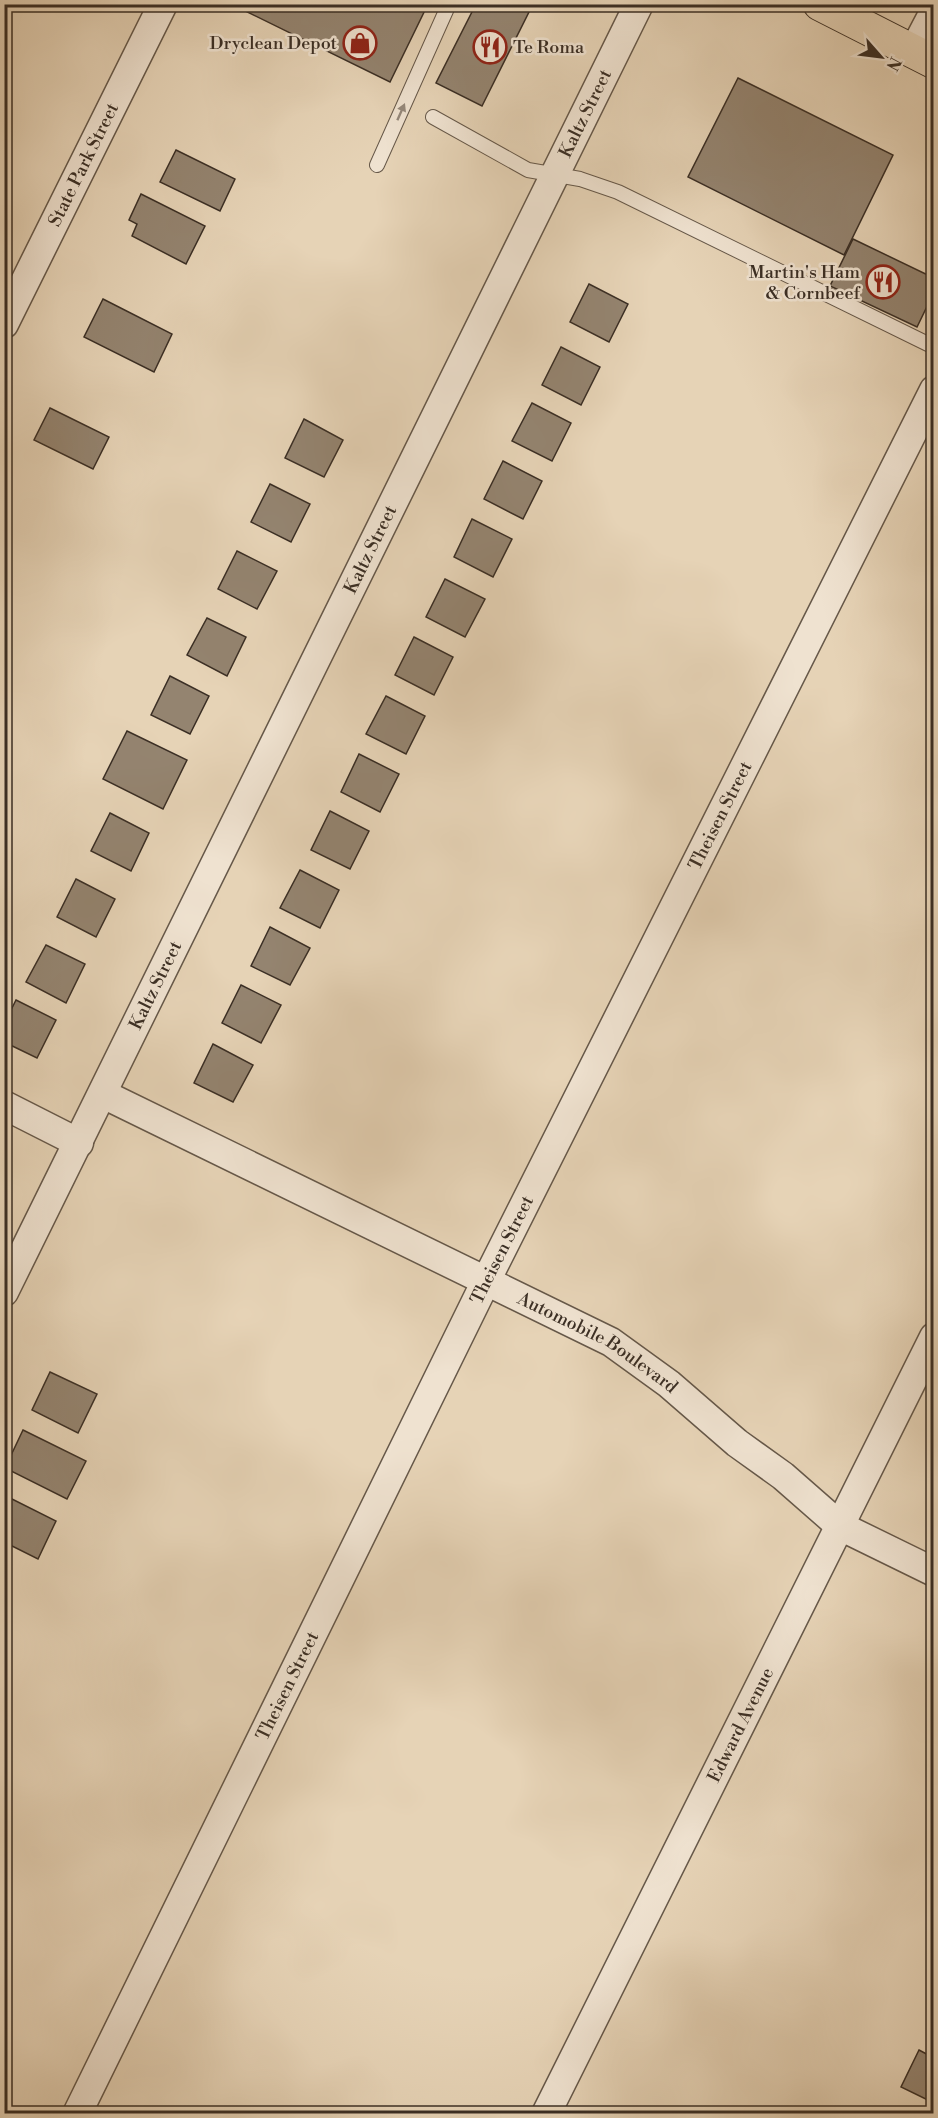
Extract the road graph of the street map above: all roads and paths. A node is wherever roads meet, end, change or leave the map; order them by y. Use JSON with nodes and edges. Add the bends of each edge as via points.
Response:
{"nodes":[{"id":1,"x":163,"y":4,"type":"edge"},
{"id":2,"x":449,"y":4,"type":"edge"},
{"id":3,"x":639,"y":4,"type":"edge"},
{"id":4,"x":820,"y":4,"type":"edge"},
{"id":5,"x":933,"y":12,"type":"edge"},
{"id":6,"x":923,"y":57,"type":"edge"},
{"id":7,"x":433,"y":117,"type":"dead end"},
{"id":8,"x":377,"y":165,"type":"dead end"},
{"id":9,"x":555,"y":174,"type":"junction"},
{"id":10,"x":4,"y":324,"type":"edge"},
{"id":11,"x":933,"y":347,"type":"edge"},
{"id":12,"x":933,"y":390,"type":"edge"},
{"id":13,"x":103,"y":1094,"type":"junction"},
{"id":14,"x":4,"y":1105,"type":"edge"},
{"id":15,"x":79,"y":1143,"type":"junction"},
{"id":16,"x":486,"y":1281,"type":"junction"},
{"id":17,"x":4,"y":1292,"type":"edge"},
{"id":18,"x":933,"y":1337,"type":"edge"},
{"id":19,"x":840,"y":1526,"type":"junction"},
{"id":20,"x":933,"y":1572,"type":"edge"},
{"id":21,"x":76,"y":2114,"type":"edge"},
{"id":22,"x":546,"y":2114,"type":"edge"}],
"edges":[{"from":1,"to":10,"type":"street","name":"State Park Street"},
{"from":8,"to":2,"type":"lane","one_way":true},
{"from":3,"to":9,"type":"street","name":"Kaltz Street"},
{"from":4,"to":6,"type":"main road"},
{"from":5,"to":6,"type":"street"},
{"from":7,"to":9,"type":"lane","via":[[528,170]]},
{"from":9,"to":11,"type":"lane","via":[[618,192]]},
{"from":9,"to":13,"type":"street","name":"Kaltz Street"},
{"from":12,"to":16,"type":"street","name":"Theisen Street"},
{"from":13,"to":15,"type":"street","name":"Kaltz Street"},
{"from":13,"to":16,"type":"street","name":"Automobile Boulevard"},
{"from":14,"to":15,"type":"street"},
{"from":15,"to":17,"type":"street"},
{"from":16,"to":19,"type":"street","name":"Automobile Boulevard","via":[[611,1342],[669,1384]]},
{"from":16,"to":21,"type":"street","name":"Theisen Street"},
{"from":18,"to":19,"type":"street","name":"Edward Avenue"},
{"from":19,"to":20,"type":"street","name":"Automobile Boulevard"},
{"from":19,"to":22,"type":"street","name":"Edward Avenue"}]}
